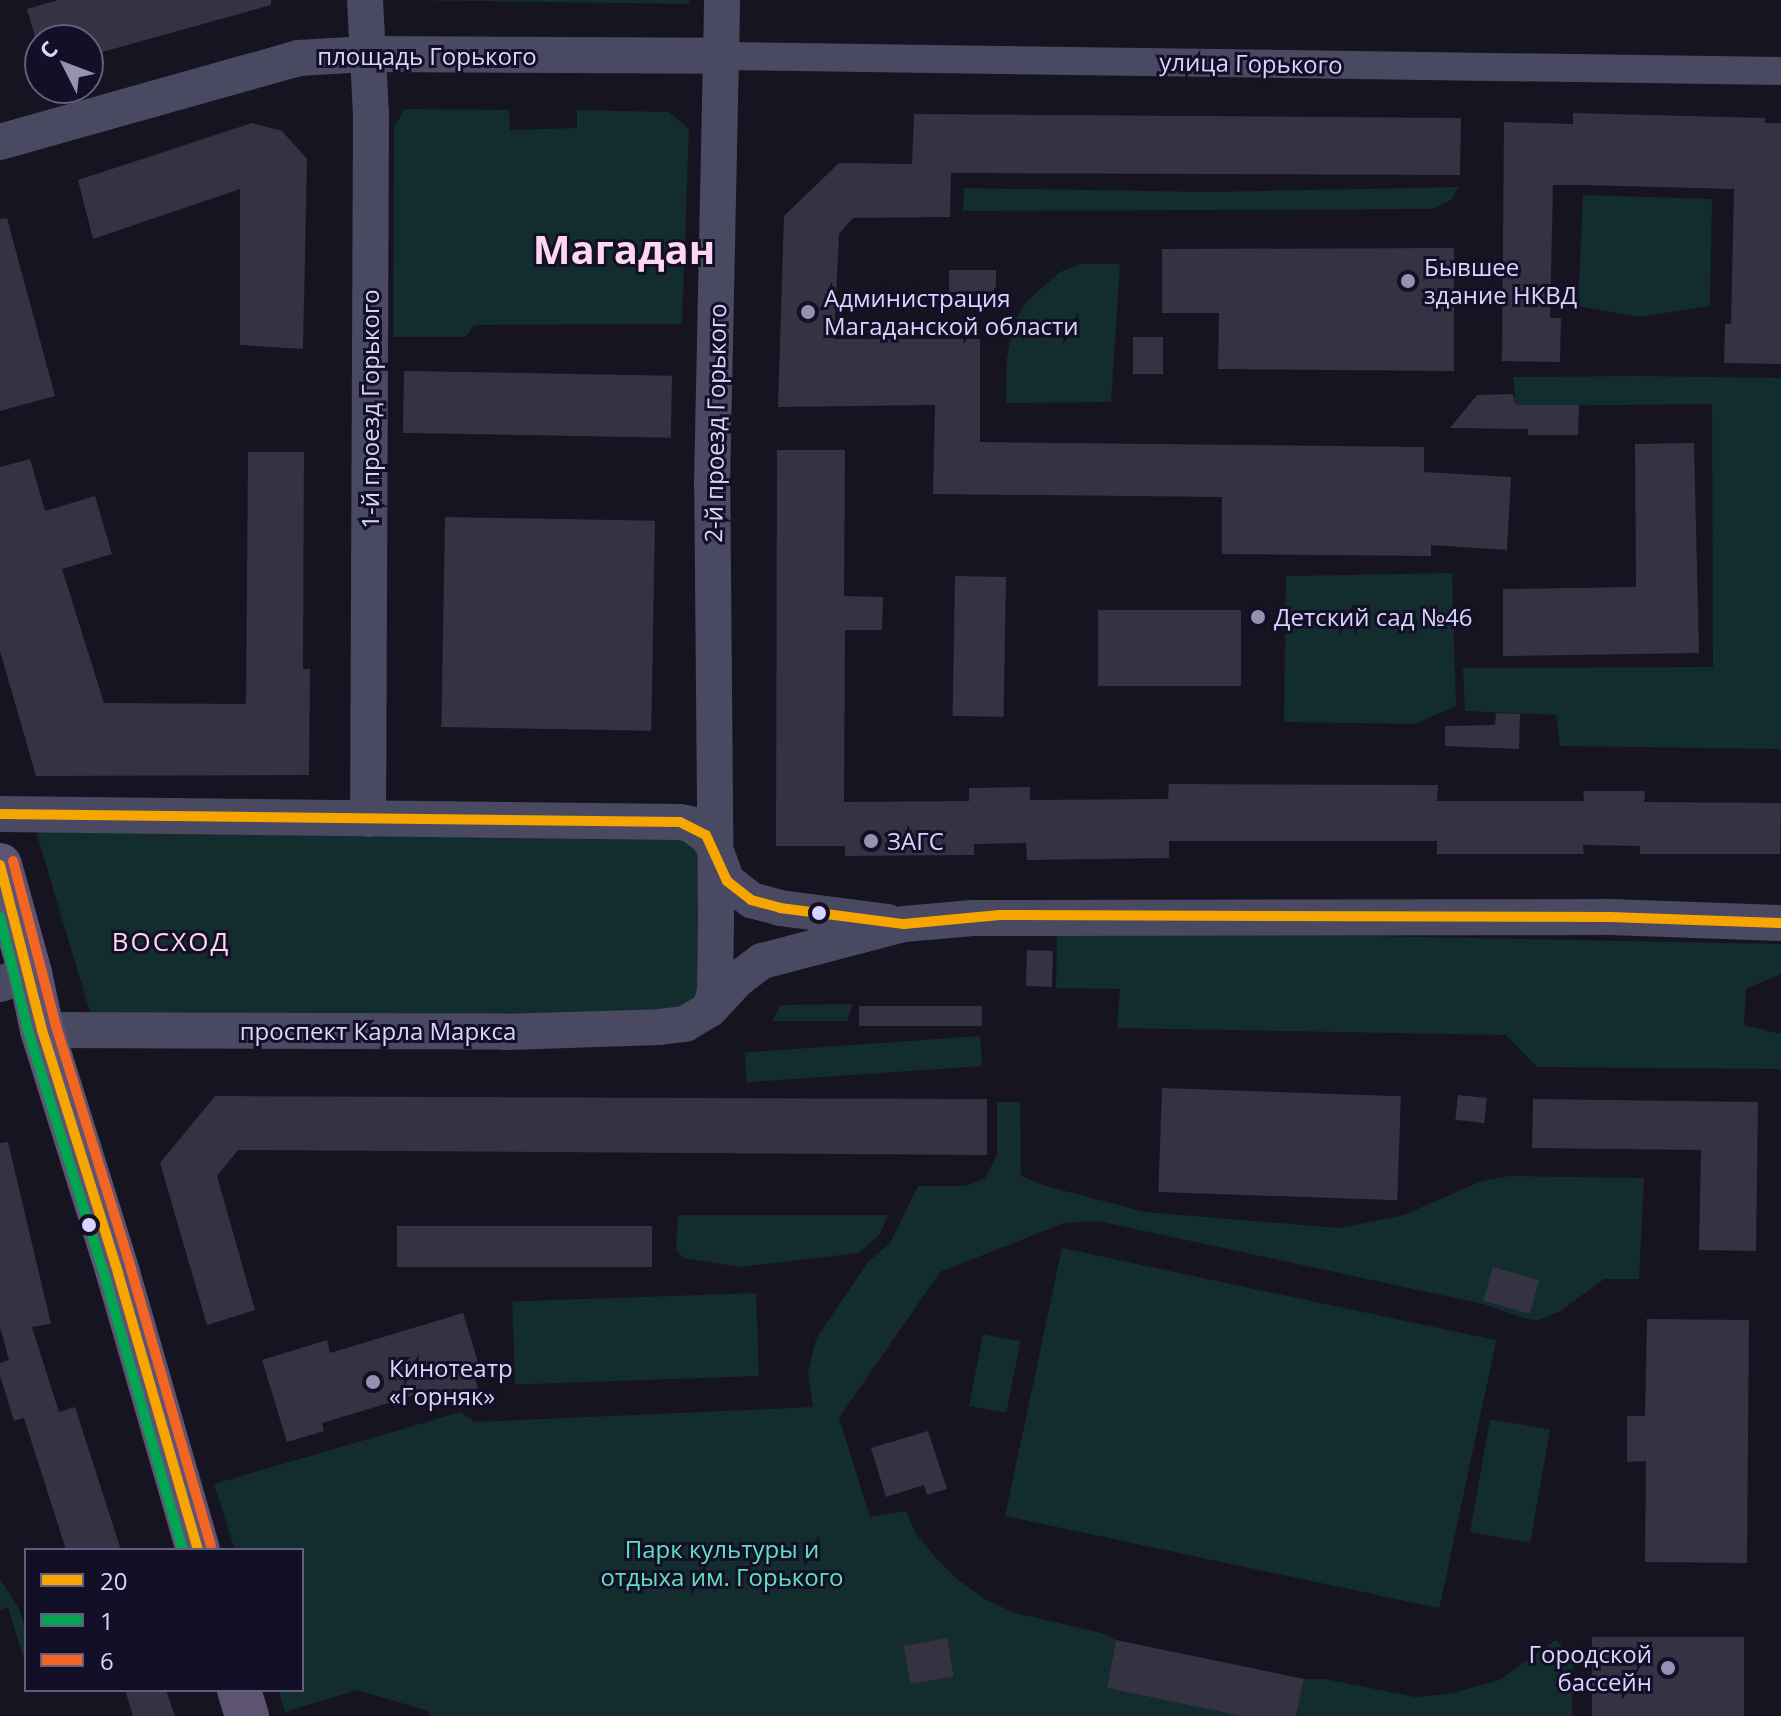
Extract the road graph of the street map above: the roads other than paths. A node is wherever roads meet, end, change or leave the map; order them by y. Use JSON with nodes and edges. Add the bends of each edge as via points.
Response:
{"nodes":[{"id":1,"x":365,"y":0,"type":"edge"},
{"id":2,"x":722,"y":0,"type":"edge"},
{"id":3,"x":367,"y":54,"type":"junction"},
{"id":4,"x":721,"y":56,"type":"junction"},
{"id":5,"x":1781,"y":71,"type":"edge"},
{"id":6,"x":0,"y":142,"type":"edge"},
{"id":7,"x":0,"y":814,"type":"edge"},
{"id":8,"x":368,"y":819,"type":"junction"},
{"id":9,"x":714,"y":846,"type":"junction"},
{"id":10,"x":0,"y":865,"type":"edge"},
{"id":11,"x":1781,"y":923,"type":"edge"},
{"id":12,"x":904,"y":924,"type":"junction"},
{"id":13,"x":15,"y":978,"type":"edge"},
{"id":14,"x":710,"y":1009,"type":"junction"},
{"id":15,"x":42,"y":1030,"type":"junction"},
{"id":16,"x":197,"y":1548,"type":"edge"},
{"id":17,"x":240,"y":1692,"type":"edge"},
{"id":18,"x":247,"y":1716,"type":"edge"}],
"edges":[{"from":1,"to":3,"type":"street","name":"1-й проезд Горького"},
{"from":2,"to":4,"type":"street","name":"2-й проезд Горького"},
{"from":3,"to":4,"type":"street","name":"площадь Горького"},
{"from":3,"to":6,"type":"street","name":"площадь Горького","via":[[281,62]]},
{"from":3,"to":8,"type":"street","name":"1-й проезд Горького"},
{"from":4,"to":5,"type":"street","name":"улица Горького"},
{"from":4,"to":9,"type":"street","name":"2-й проезд Горького","via":[[712,484]]},
{"from":7,"to":8,"type":"street"},
{"from":8,"to":9,"type":"street","via":[[680,822],[697,828]]},
{"from":9,"to":12,"type":"street","name":"проспект Карла Маркса","via":[[727,881],[751,900]]},
{"from":9,"to":14,"type":"street","via":[[715,991]]},
{"from":10,"to":13,"type":"main road"},
{"from":11,"to":12,"type":"street","name":"проспект Карла Маркса","via":[[1610,917],[1000,915]]},
{"from":12,"to":14,"type":"street","name":"проспект Карла Маркса","via":[[762,961]]},
{"from":13,"to":15,"type":"main road"},
{"from":14,"to":15,"type":"street","name":"проспект Карла Маркса","via":[[685,1024],[504,1032]]},
{"from":15,"to":16,"type":"main road"},
{"from":17,"to":18,"type":"main road"}]}
